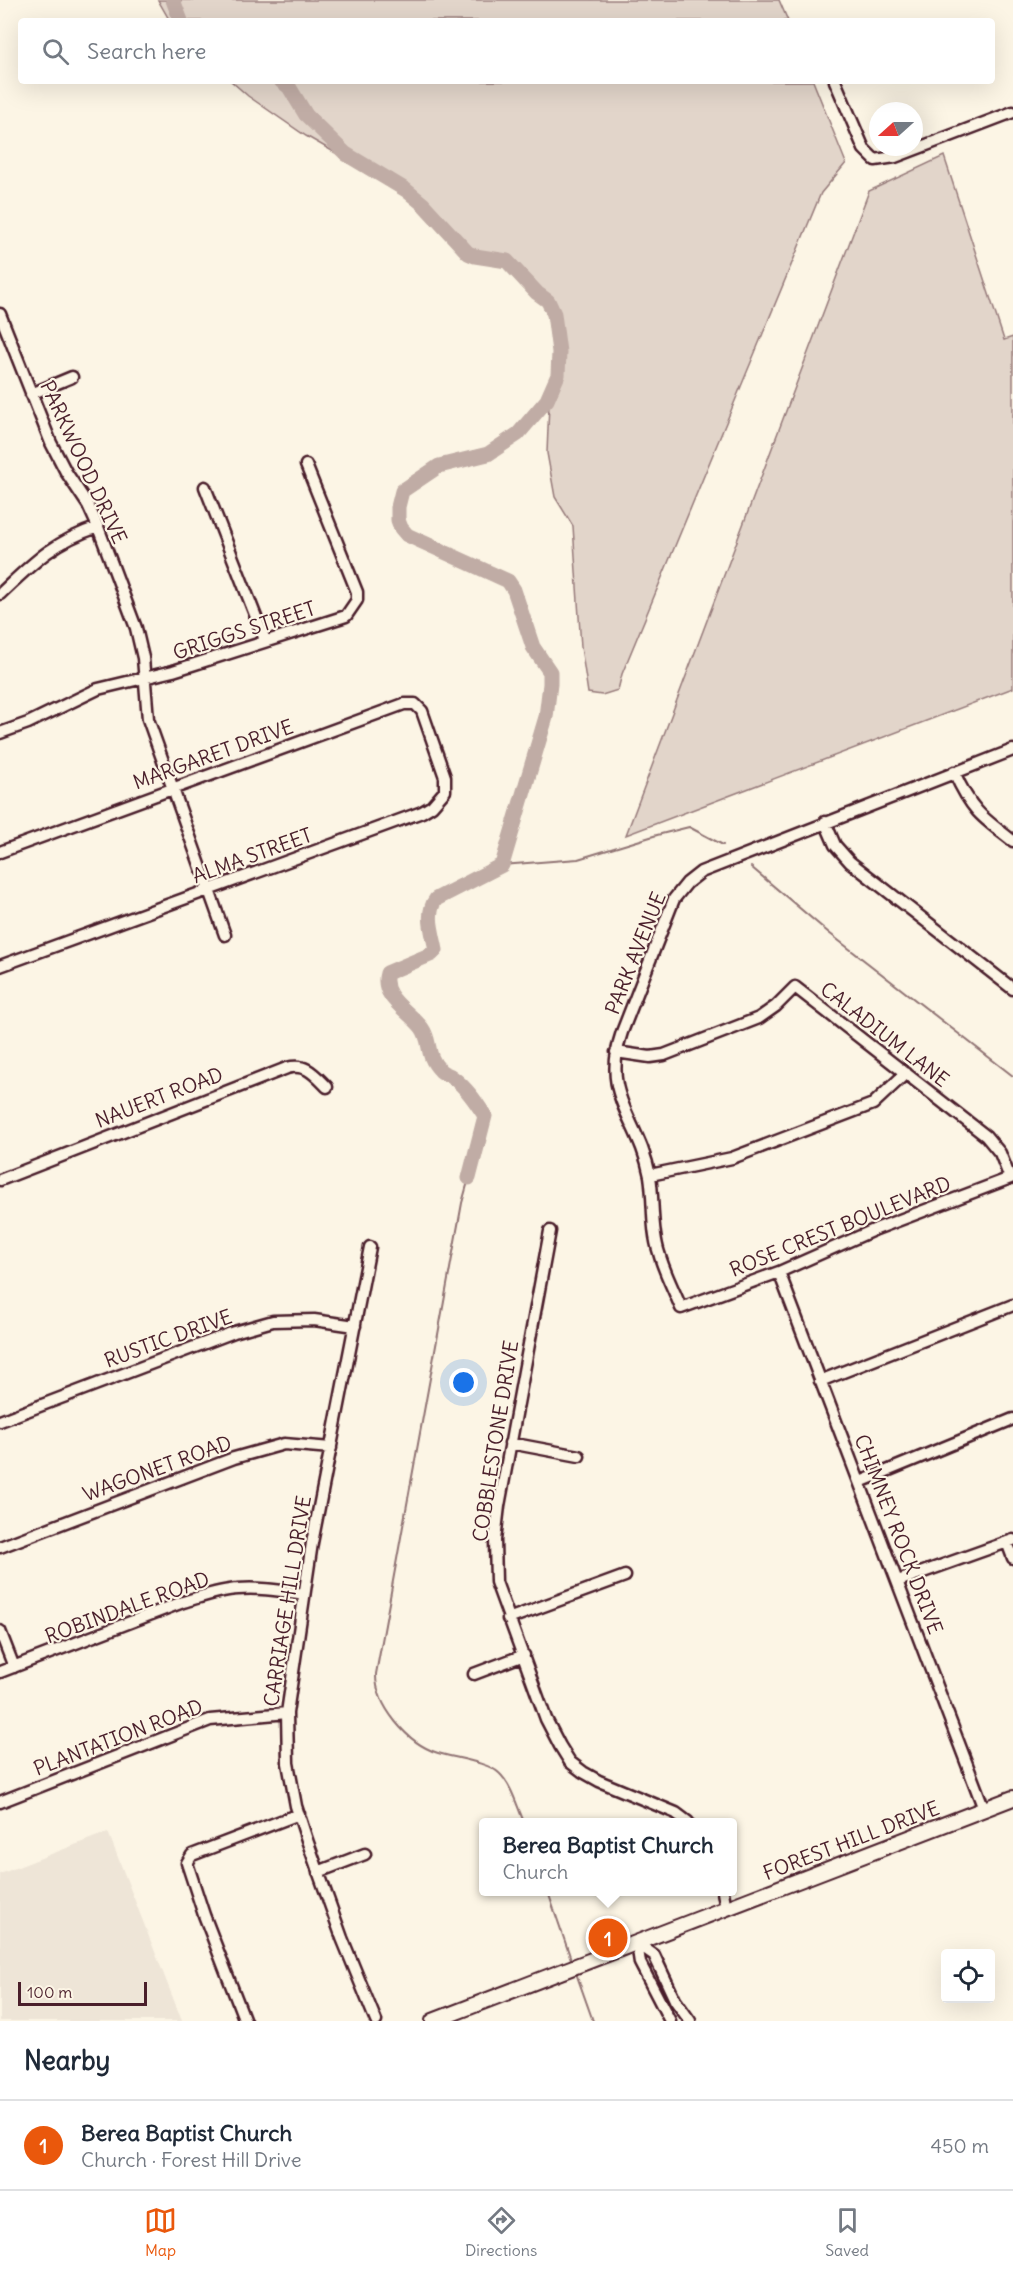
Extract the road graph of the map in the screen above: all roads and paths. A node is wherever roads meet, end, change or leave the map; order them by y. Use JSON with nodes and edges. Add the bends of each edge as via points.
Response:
{"nodes":[{"id":1,"x":836,"y":84,"type":"edge"},
{"id":2,"x":1013,"y":112,"type":"edge"},
{"id":3,"x":0,"y":314,"type":"edge"},
{"id":4,"x":3,"y":332,"type":"edge"},
{"id":5,"x":72,"y":377,"type":"dead end"},
{"id":6,"x":31,"y":394,"type":"junction"},
{"id":7,"x":306,"y":465,"type":"dead end"},
{"id":8,"x":205,"y":486,"type":"dead end"},
{"id":9,"x":98,"y":527,"type":"junction"},
{"id":10,"x":0,"y":594,"type":"edge"},
{"id":11,"x":265,"y":640,"type":"junction"},
{"id":12,"x":146,"y":677,"type":"junction"},
{"id":13,"x":428,"y":726,"type":"joint"},
{"id":14,"x":0,"y":733,"type":"edge"},
{"id":15,"x":1013,"y":750,"type":"edge"},
{"id":16,"x":954,"y":772,"type":"junction"},
{"id":17,"x":172,"y":789,"type":"junction"},
{"id":18,"x":825,"y":822,"type":"junction"},
{"id":19,"x":1013,"y":841,"type":"edge"},
{"id":20,"x":0,"y":852,"type":"edge"},
{"id":21,"x":209,"y":889,"type":"junction"},
{"id":22,"x":225,"y":935,"type":"dead end"},
{"id":23,"x":0,"y":966,"type":"edge"},
{"id":24,"x":1013,"y":989,"type":"edge"},
{"id":25,"x":616,"y":1052,"type":"junction"},
{"id":26,"x":906,"y":1072,"type":"junction"},
{"id":27,"x":327,"y":1087,"type":"dead end"},
{"id":28,"x":650,"y":1175,"type":"junction"},
{"id":29,"x":1012,"y":1177,"type":"edge"},
{"id":30,"x":0,"y":1180,"type":"edge"},
{"id":31,"x":550,"y":1231,"type":"dead end"},
{"id":32,"x":370,"y":1248,"type":"dead end"},
{"id":33,"x":779,"y":1272,"type":"junction"},
{"id":34,"x":1013,"y":1305,"type":"edge"},
{"id":35,"x":681,"y":1308,"type":"joint"},
{"id":36,"x":355,"y":1326,"type":"junction"},
{"id":37,"x":820,"y":1381,"type":"junction"},
{"id":38,"x":1013,"y":1419,"type":"edge"},
{"id":39,"x":0,"y":1421,"type":"edge"},
{"id":40,"x":510,"y":1443,"type":"junction"},
{"id":41,"x":331,"y":1448,"type":"junction"},
{"id":42,"x":579,"y":1456,"type":"dead end"},
{"id":43,"x":860,"y":1482,"type":"junction"},
{"id":44,"x":1010,"y":1541,"type":"edge"},
{"id":45,"x":0,"y":1547,"type":"edge"},
{"id":46,"x":1013,"y":1558,"type":"edge"},
{"id":47,"x":625,"y":1576,"type":"dead end"},
{"id":48,"x":898,"y":1581,"type":"junction"},
{"id":49,"x":304,"y":1594,"type":"junction"},
{"id":50,"x":508,"y":1619,"type":"junction"},
{"id":51,"x":0,"y":1631,"type":"edge"},
{"id":52,"x":524,"y":1655,"type":"junction"},
{"id":53,"x":14,"y":1667,"type":"junction"},
{"id":54,"x":0,"y":1672,"type":"edge"},
{"id":55,"x":474,"y":1674,"type":"dead end"},
{"id":56,"x":287,"y":1713,"type":"junction"},
{"id":57,"x":1013,"y":1798,"type":"edge"},
{"id":58,"x":0,"y":1802,"type":"edge"},
{"id":59,"x":984,"y":1809,"type":"junction"},
{"id":60,"x":299,"y":1814,"type":"junction"},
{"id":61,"x":682,"y":1818,"type":"edge"},
{"id":62,"x":365,"y":1854,"type":"dead end"},
{"id":63,"x":318,"y":1872,"type":"junction"},
{"id":64,"x":724,"y":1896,"type":"edge"},
{"id":65,"x":726,"y":1909,"type":"junction"},
{"id":66,"x":637,"y":1943,"type":"junction"},
{"id":67,"x":245,"y":2021,"type":"edge"},
{"id":68,"x":376,"y":2021,"type":"edge"},
{"id":69,"x":433,"y":2021,"type":"edge"},
{"id":70,"x":670,"y":2021,"type":"edge"},
{"id":71,"x":690,"y":2021,"type":"edge"}],
"edges":[{"from":1,"to":2,"type":"street","via":[[864,149],[875,160],[895,157]]},
{"from":3,"to":4,"type":"street","name":"PARKWOOD DRIVE"},
{"from":4,"to":6,"type":"street","name":"PARKWOOD DRIVE"},
{"from":5,"to":6,"type":"street"},
{"from":6,"to":9,"type":"street","name":"PARKWOOD DRIVE","via":[[51,443]]},
{"from":7,"to":11,"type":"street","name":"GRIGGS STREET","via":[[357,600],[346,616]]},
{"from":8,"to":11,"type":"street"},
{"from":9,"to":10,"type":"street","via":[[56,545]]},
{"from":9,"to":12,"type":"street","name":"PARKWOOD DRIVE","via":[[136,628]]},
{"from":11,"to":12,"type":"street","name":"GRIGGS STREET"},
{"from":12,"to":14,"type":"street","name":"GRIGGS STREET","via":[[98,689]]},
{"from":12,"to":17,"type":"street","name":"PARKWOOD DRIVE","via":[[148,719]]},
{"from":13,"to":17,"type":"street","name":"MARGARET DRIVE","via":[[415,704],[404,704]]},
{"from":13,"to":21,"type":"street","name":"ALMA STREET","via":[[446,787],[432,806]]},
{"from":15,"to":16,"type":"street","name":"PARK AVENUE"},
{"from":16,"to":18,"type":"street","name":"PARK AVENUE"},
{"from":16,"to":19,"type":"street","via":[[977,813]]},
{"from":17,"to":20,"type":"street","name":"MARGARET DRIVE"},
{"from":17,"to":21,"type":"street","name":"PARKWOOD DRIVE"},
{"from":18,"to":24,"type":"street","via":[[835,845],[850,862]]},
{"from":18,"to":25,"type":"street","name":"PARK AVENUE","via":[[701,872],[687,883],[674,899]]},
{"from":21,"to":22,"type":"street","name":"PARKWOOD DRIVE"},
{"from":21,"to":23,"type":"street","name":"ALMA STREET"},
{"from":25,"to":26,"type":"street","name":"CALADIUM LANE","via":[[664,1055],[759,1018],[795,987]]},
{"from":25,"to":28,"type":"street","name":"PARK AVENUE","via":[[617,1091]]},
{"from":26,"to":28,"type":"street","via":[[873,1104],[732,1158]]},
{"from":26,"to":29,"type":"street","name":"CALADIUM LANE","via":[[986,1136]]},
{"from":27,"to":30,"type":"street","name":"NAUERT ROAD","via":[[306,1068],[287,1068]]},
{"from":28,"to":35,"type":"street","name":"PARK AVENUE","via":[[658,1251]]},
{"from":29,"to":33,"type":"street","name":"ROSE CREST BOULEVARD","via":[[876,1229]]},
{"from":31,"to":40,"type":"street","name":"COBBLESTONE DRIVE"},
{"from":32,"to":36,"type":"street","name":"CARRIAGE HILL DRIVE"},
{"from":33,"to":35,"type":"street","name":"ROSE CREST BOULEVARD"},
{"from":33,"to":37,"type":"street","name":"CHIMNEY ROCK DRIVE"},
{"from":34,"to":37,"type":"street"},
{"from":36,"to":39,"type":"street","name":"RUSTIC DRIVE","via":[[314,1320],[273,1321],[234,1332]]},
{"from":36,"to":41,"type":"street","name":"CARRIAGE HILL DRIVE"},
{"from":37,"to":43,"type":"street","name":"CHIMNEY ROCK DRIVE"},
{"from":38,"to":43,"type":"street"},
{"from":40,"to":42,"type":"street"},
{"from":40,"to":50,"type":"street","name":"COBBLESTONE DRIVE","via":[[495,1549],[496,1582]]},
{"from":41,"to":45,"type":"street","name":"WAGONET ROAD","via":[[284,1444],[234,1458]]},
{"from":41,"to":49,"type":"street","name":"CARRIAGE HILL DRIVE"},
{"from":43,"to":48,"type":"street","name":"CHIMNEY ROCK DRIVE"},
{"from":44,"to":46,"type":"street"},
{"from":44,"to":48,"type":"street"},
{"from":47,"to":50,"type":"street"},
{"from":48,"to":59,"type":"street","name":"CHIMNEY ROCK DRIVE"},
{"from":49,"to":53,"type":"street","name":"ROBINDALE ROAD","via":[[256,1588],[211,1594]]},
{"from":49,"to":56,"type":"street","name":"CARRIAGE HILL DRIVE"},
{"from":50,"to":52,"type":"street","name":"COBBLESTONE DRIVE"},
{"from":51,"to":53,"type":"street"},
{"from":52,"to":55,"type":"street"},
{"from":52,"to":61,"type":"street","name":"COBBLESTONE DRIVE","via":[[546,1719],[570,1762],[599,1781]]},
{"from":53,"to":54,"type":"street","name":"ROBINDALE ROAD"},
{"from":56,"to":58,"type":"street","name":"PLANTATION ROAD","via":[[210,1720]]},
{"from":56,"to":60,"type":"street","name":"CARRIAGE HILL DRIVE","via":[[288,1763]]},
{"from":57,"to":59,"type":"main road","name":"FOREST HILL DRIVE"},
{"from":59,"to":65,"type":"main road","name":"FOREST HILL DRIVE"},
{"from":60,"to":63,"type":"street","name":"CARRIAGE HILL DRIVE"},
{"from":60,"to":67,"type":"street","via":[[192,1855],[187,1863]]},
{"from":62,"to":63,"type":"street"},
{"from":63,"to":68,"type":"street","name":"CARRIAGE HILL DRIVE"},
{"from":64,"to":65,"type":"street"},
{"from":65,"to":66,"type":"main road","name":"FOREST HILL DRIVE"},
{"from":66,"to":69,"type":"main road","name":"FOREST HILL DRIVE"},
{"from":66,"to":70,"type":"street","via":[[640,1963]]},
{"from":66,"to":71,"type":"street","via":[[654,1955],[675,2000]]}]}
